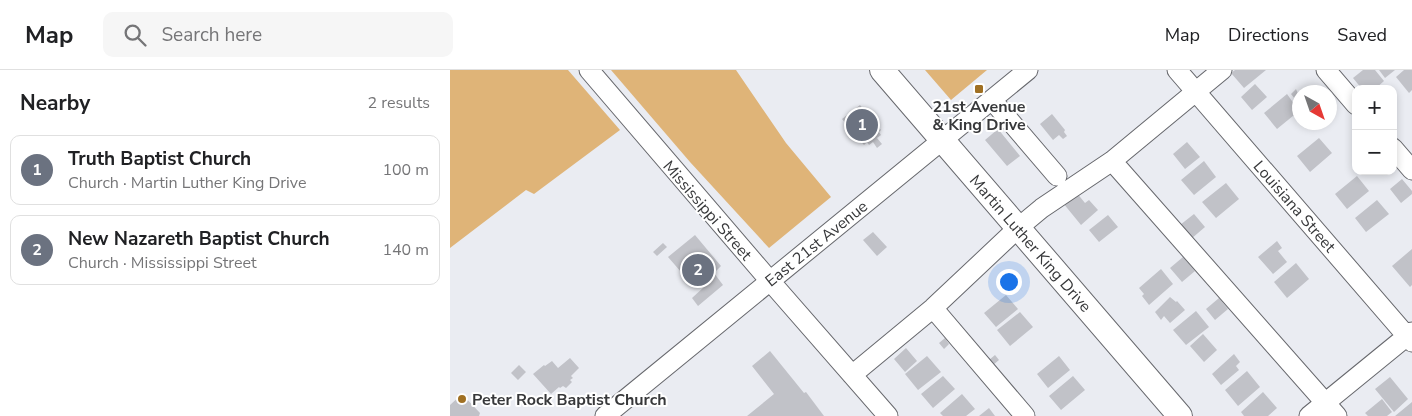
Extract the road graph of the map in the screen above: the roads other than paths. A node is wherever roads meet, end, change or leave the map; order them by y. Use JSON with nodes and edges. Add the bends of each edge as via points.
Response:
{"nodes":[{"id":1,"x":588,"y":70,"type":"edge"},
{"id":2,"x":882,"y":70,"type":"edge"},
{"id":3,"x":1028,"y":70,"type":"edge"},
{"id":4,"x":1177,"y":70,"type":"edge"},
{"id":5,"x":1222,"y":70,"type":"edge"},
{"id":6,"x":1326,"y":70,"type":"edge"},
{"id":7,"x":1196,"y":92,"type":"junction"},
{"id":8,"x":992,"y":100,"type":"junction"},
{"id":9,"x":1352,"y":100,"type":"edge"},
{"id":10,"x":942,"y":140,"type":"junction"},
{"id":11,"x":1397,"y":153,"type":"edge"},
{"id":12,"x":1112,"y":161,"type":"junction"},
{"id":13,"x":1412,"y":170,"type":"edge"},
{"id":14,"x":1057,"y":176,"type":"dead end"},
{"id":15,"x":1018,"y":228,"type":"junction"},
{"id":16,"x":770,"y":281,"type":"junction"},
{"id":17,"x":933,"y":308,"type":"junction"},
{"id":18,"x":1410,"y":337,"type":"edge"},
{"id":19,"x":852,"y":375,"type":"junction"},
{"id":20,"x":1331,"y":409,"type":"edge"},
{"id":21,"x":605,"y":416,"type":"edge"},
{"id":22,"x":888,"y":416,"type":"edge"},
{"id":23,"x":1026,"y":416,"type":"edge"},
{"id":24,"x":1180,"y":416,"type":"edge"},
{"id":25,"x":1309,"y":416,"type":"edge"}],
"edges":[{"from":1,"to":16,"type":"street","name":"Mississippi Street"},
{"from":2,"to":10,"type":"main road","name":"Martin Luther King Drive"},
{"from":3,"to":8,"type":"street","name":"East 21st Avenue"},
{"from":4,"to":7,"type":"street","name":"Louisiana Street"},
{"from":5,"to":7,"type":"street"},
{"from":6,"to":9,"type":"street"},
{"from":7,"to":12,"type":"street"},
{"from":7,"to":18,"type":"street","name":"Louisiana Street"},
{"from":8,"to":10,"type":"street","name":"East 21st Avenue"},
{"from":8,"to":14,"type":"street"},
{"from":10,"to":15,"type":"main road","name":"Martin Luther King Drive"},
{"from":10,"to":16,"type":"street","name":"East 21st Avenue"},
{"from":11,"to":13,"type":"street"},
{"from":12,"to":15,"type":"street"},
{"from":12,"to":20,"type":"street"},
{"from":15,"to":17,"type":"street"},
{"from":15,"to":24,"type":"main road","name":"Martin Luther King Drive"},
{"from":16,"to":19,"type":"street","name":"Mississippi Street"},
{"from":16,"to":21,"type":"street","name":"East 21st Avenue"},
{"from":17,"to":19,"type":"street"},
{"from":17,"to":23,"type":"street"},
{"from":18,"to":20,"type":"street"},
{"from":19,"to":22,"type":"street","name":"Mississippi Street"},
{"from":20,"to":25,"type":"street"}]}
